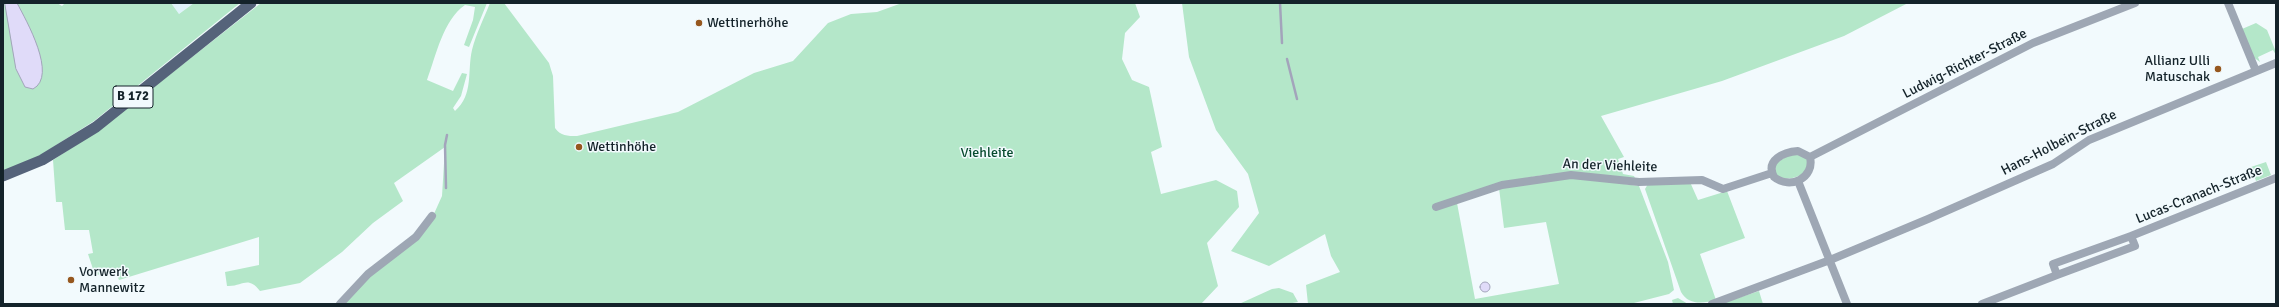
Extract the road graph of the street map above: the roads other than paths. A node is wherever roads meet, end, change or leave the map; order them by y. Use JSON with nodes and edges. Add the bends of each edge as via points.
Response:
{"nodes":[{"id":1,"x":251,"y":3,"type":"edge"},
{"id":2,"x":2135,"y":3,"type":"edge"},
{"id":3,"x":2228,"y":3,"type":"edge"},
{"id":4,"x":2276,"y":63,"type":"edge"},
{"id":5,"x":2256,"y":71,"type":"junction"},
{"id":6,"x":1810,"y":157,"type":"junction"},
{"id":7,"x":1772,"y":173,"type":"junction"},
{"id":8,"x":3,"y":176,"type":"edge"},
{"id":9,"x":2276,"y":178,"type":"edge"},
{"id":10,"x":1798,"y":181,"type":"junction"},
{"id":11,"x":1436,"y":207,"type":"dead end"},
{"id":12,"x":432,"y":216,"type":"dead end"},
{"id":13,"x":1830,"y":260,"type":"junction"},
{"id":14,"x":340,"y":304,"type":"edge"},
{"id":15,"x":1712,"y":304,"type":"edge"},
{"id":16,"x":1847,"y":304,"type":"edge"},
{"id":17,"x":1982,"y":304,"type":"edge"}],
"edges":[{"from":1,"to":8,"type":"main road","number":"B 172","via":[[96,127],[42,160]]},
{"from":2,"to":6,"type":"street","name":"Ludwig-Richter-Straße","via":[[2033,43]]},
{"from":3,"to":5,"type":"street"},
{"from":4,"to":5,"type":"street","name":"Hans-Holbein-Straße"},
{"from":5,"to":13,"type":"street","name":"Hans-Holbein-Straße","via":[[2089,140],[2053,164]]},
{"from":6,"to":7,"type":"street","via":[[1798,151],[1786,152],[1772,164]]},
{"from":6,"to":10,"type":"street","via":[[1811,170]]},
{"from":7,"to":10,"type":"street","via":[[1782,181]]},
{"from":7,"to":11,"type":"street","name":"An der Viehleite","via":[[1723,189],[1698,180],[1639,182],[1571,175],[1502,185]]},
{"from":9,"to":17,"type":"street","name":"Lucas-Cranach-Straße","via":[[2053,264],[2057,275]]},
{"from":10,"to":13,"type":"street"},
{"from":12,"to":14,"type":"street","via":[[416,237],[368,274]]},
{"from":13,"to":15,"type":"street"},
{"from":13,"to":16,"type":"street"}]}
